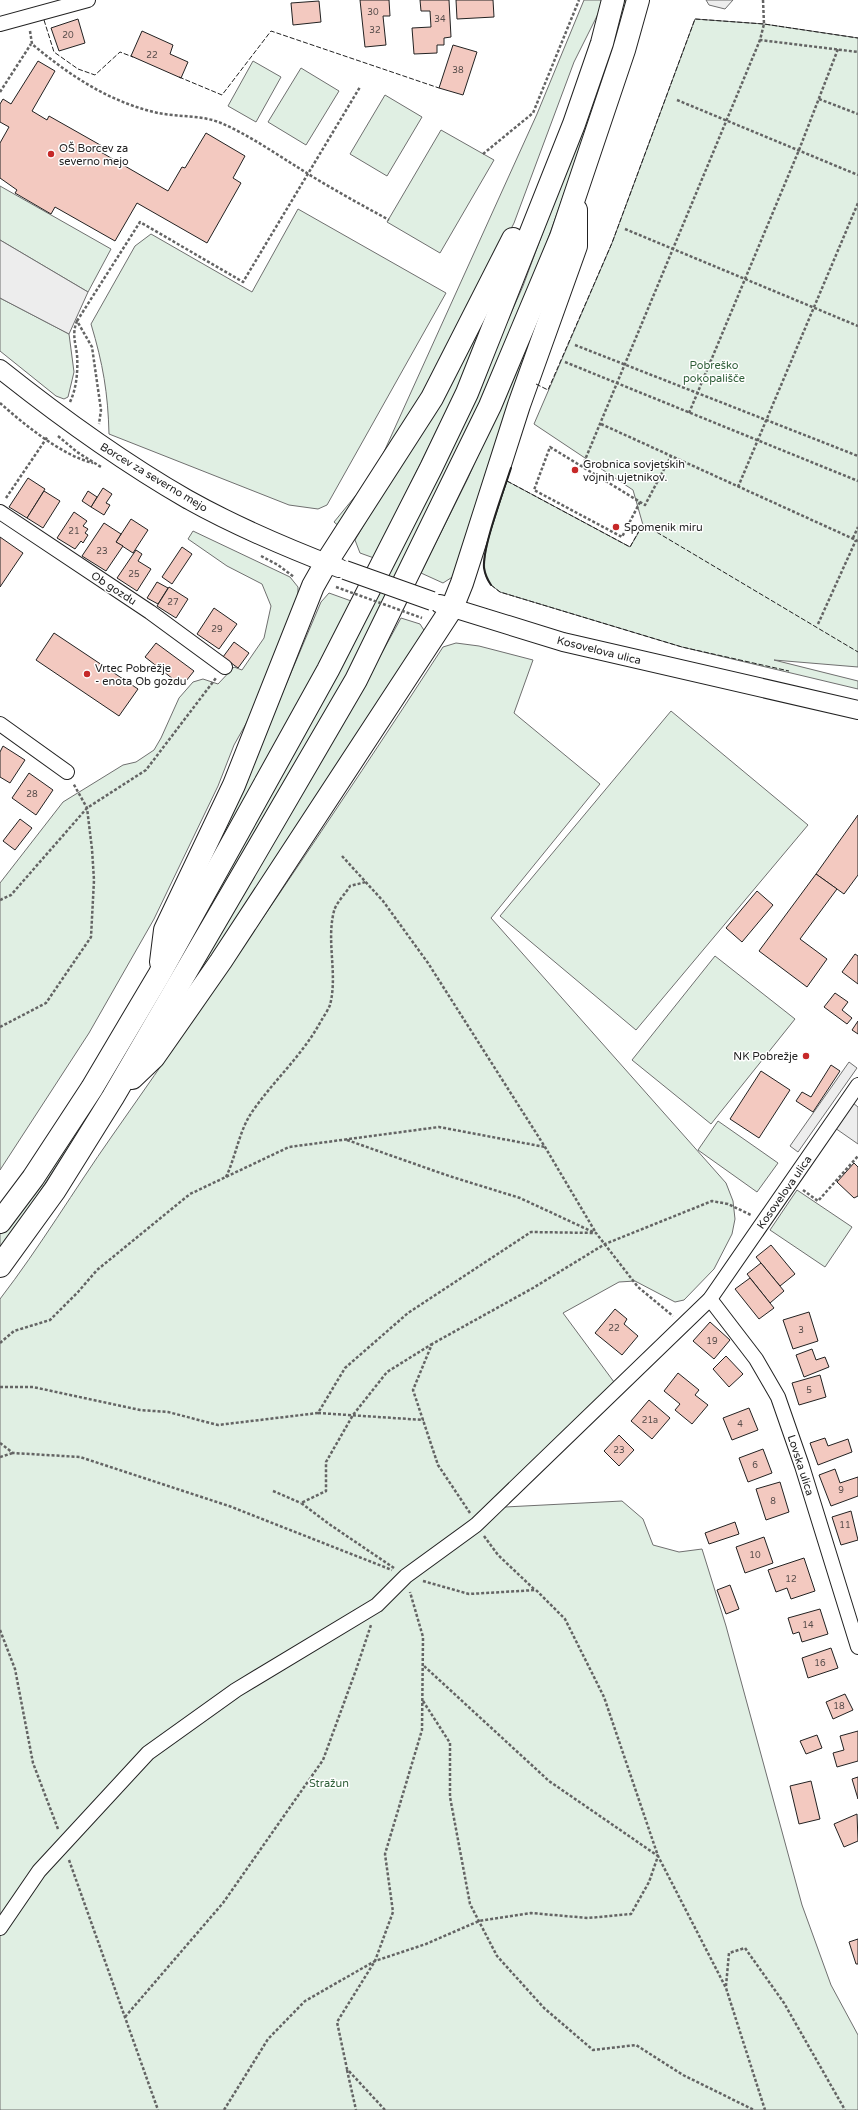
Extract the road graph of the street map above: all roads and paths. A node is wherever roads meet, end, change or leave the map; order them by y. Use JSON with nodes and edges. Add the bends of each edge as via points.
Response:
{"nodes":[{"id":1,"x":88,"y":0,"type":"edge"},
{"id":2,"x":579,"y":0,"type":"edge"},
{"id":3,"x":613,"y":0,"type":"edge"},
{"id":4,"x":638,"y":0,"type":"edge"},
{"id":5,"x":763,"y":0,"type":"edge"},
{"id":6,"x":0,"y":24,"type":"edge"},
{"id":7,"x":29,"y":25,"type":"dead end"},
{"id":8,"x":760,"y":40,"type":"junction"},
{"id":9,"x":32,"y":44,"type":"junction"},
{"id":10,"x":838,"y":49,"type":"junction"},
{"id":11,"x":858,"y":52,"type":"edge"},
{"id":12,"x":360,"y":87,"type":"dead end"},
{"id":13,"x":0,"y":92,"type":"edge"},
{"id":14,"x":819,"y":99,"type":"junction"},
{"id":15,"x":677,"y":100,"type":"dead end"},
{"id":16,"x":858,"y":114,"type":"edge"},
{"id":17,"x":727,"y":120,"type":"junction"},
{"id":18,"x":798,"y":150,"type":"junction"},
{"id":19,"x":483,"y":154,"type":"dead end"},
{"id":20,"x":308,"y":174,"type":"junction"},
{"id":21,"x":858,"y":175,"type":"edge"},
{"id":22,"x":576,"y":192,"type":"junction"},
{"id":23,"x":858,"y":203,"type":"edge"},
{"id":24,"x":541,"y":204,"type":"junction"},
{"id":25,"x":389,"y":220,"type":"dead end"},
{"id":26,"x":625,"y":229,"type":"dead end"},
{"id":27,"x":673,"y":250,"type":"junction"},
{"id":28,"x":745,"y":280,"type":"junction"},
{"id":29,"x":813,"y":308,"type":"junction"},
{"id":30,"x":77,"y":320,"type":"junction"},
{"id":31,"x":858,"y":326,"type":"edge"},
{"id":32,"x":575,"y":345,"type":"dead end"},
{"id":33,"x":565,"y":362,"type":"dead end"},
{"id":34,"x":625,"y":365,"type":"junction"},
{"id":35,"x":0,"y":369,"type":"edge"},
{"id":36,"x":617,"y":384,"type":"junction"},
{"id":37,"x":697,"y":393,"type":"junction"},
{"id":38,"x":70,"y":402,"type":"dead end"},
{"id":39,"x":0,"y":403,"type":"edge"},
{"id":40,"x":689,"y":413,"type":"junction"},
{"id":41,"x":766,"y":420,"type":"junction"},
{"id":42,"x":601,"y":424,"type":"junction"},
{"id":43,"x":99,"y":425,"type":"dead end"},
{"id":44,"x":47,"y":437,"type":"junction"},
{"id":45,"x":757,"y":440,"type":"junction"},
{"id":46,"x":671,"y":456,"type":"junction"},
{"id":47,"x":858,"y":456,"type":"edge"},
{"id":48,"x":96,"y":463,"type":"dead end"},
{"id":49,"x":582,"y":467,"type":"junction"},
{"id":50,"x":858,"y":481,"type":"edge"},
{"id":51,"x":738,"y":487,"type":"junction"},
{"id":52,"x":640,"y":502,"type":"junction"},
{"id":53,"x":2,"y":506,"type":"edge"},
{"id":54,"x":858,"y":527,"type":"edge"},
{"id":55,"x":856,"y":540,"type":"edge"},
{"id":56,"x":335,"y":566,"type":"junction"},
{"id":57,"x":336,"y":587,"type":"dead end"},
{"id":58,"x":442,"y":604,"type":"junction"},
{"id":59,"x":422,"y":618,"type":"dead end"},
{"id":60,"x":818,"y":624,"type":"dead end"},
{"id":61,"x":225,"y":667,"type":"joint"},
{"id":62,"x":858,"y":710,"type":"edge"},
{"id":63,"x":0,"y":724,"type":"edge"},
{"id":64,"x":67,"y":772,"type":"joint"},
{"id":65,"x":87,"y":808,"type":"junction"},
{"id":66,"x":342,"y":856,"type":"dead end"},
{"id":67,"x":366,"y":882,"type":"junction"},
{"id":68,"x":0,"y":900,"type":"edge"},
{"id":69,"x":159,"y":975,"type":"junction"},
{"id":70,"x":0,"y":1027,"type":"edge"},
{"id":71,"x":858,"y":1085,"type":"edge"},
{"id":72,"x":113,"y":1097,"type":"junction"},
{"id":73,"x":346,"y":1140,"type":"junction"},
{"id":74,"x":545,"y":1147,"type":"junction"},
{"id":75,"x":858,"y":1156,"type":"edge"},
{"id":76,"x":226,"y":1177,"type":"junction"},
{"id":77,"x":791,"y":1182,"type":"junction"},
{"id":78,"x":0,"y":1222,"type":"edge"},
{"id":79,"x":762,"y":1223,"type":"junction"},
{"id":80,"x":596,"y":1233,"type":"junction"},
{"id":81,"x":605,"y":1244,"type":"junction"},
{"id":82,"x":0,"y":1266,"type":"edge"},
{"id":83,"x":710,"y":1299,"type":"junction"},
{"id":84,"x":683,"y":1324,"type":"junction"},
{"id":85,"x":0,"y":1343,"type":"edge"},
{"id":86,"x":432,"y":1344,"type":"junction"},
{"id":87,"x":0,"y":1387,"type":"edge"},
{"id":88,"x":318,"y":1413,"type":"junction"},
{"id":89,"x":353,"y":1415,"type":"junction"},
{"id":90,"x":424,"y":1420,"type":"junction"},
{"id":91,"x":0,"y":1442,"type":"edge"},
{"id":92,"x":13,"y":1453,"type":"junction"},
{"id":93,"x":0,"y":1457,"type":"edge"},
{"id":94,"x":273,"y":1492,"type":"dead end"},
{"id":95,"x":301,"y":1503,"type":"junction"},
{"id":96,"x":476,"y":1525,"type":"junction"},
{"id":97,"x":406,"y":1576,"type":"junction"},
{"id":98,"x":536,"y":1590,"type":"junction"},
{"id":99,"x":378,"y":1605,"type":"junction"},
{"id":100,"x":0,"y":1630,"type":"edge"},
{"id":101,"x":858,"y":1647,"type":"edge"},
{"id":102,"x":423,"y":1665,"type":"junction"},
{"id":103,"x":422,"y":1700,"type":"junction"},
{"id":104,"x":64,"y":1844,"type":"junction"},
{"id":105,"x":658,"y":1856,"type":"junction"},
{"id":106,"x":479,"y":1921,"type":"junction"},
{"id":107,"x":0,"y":1928,"type":"edge"},
{"id":108,"x":375,"y":1961,"type":"junction"},
{"id":109,"x":726,"y":1988,"type":"junction"},
{"id":110,"x":125,"y":2017,"type":"junction"},
{"id":111,"x":347,"y":2069,"type":"junction"},
{"id":112,"x":158,"y":2110,"type":"edge"},
{"id":113,"x":224,"y":2110,"type":"edge"},
{"id":114,"x":356,"y":2110,"type":"edge"},
{"id":115,"x":385,"y":2110,"type":"edge"},
{"id":116,"x":754,"y":2110,"type":"edge"},
{"id":117,"x":765,"y":2110,"type":"edge"},
{"id":118,"x":845,"y":2110,"type":"edge"}],
"edges":[{"from":1,"to":6,"type":"street"},
{"from":2,"to":19,"type":"path","via":[[533,113]]},
{"from":3,"to":24,"type":"highway","via":[[602,43],[574,124]]},
{"from":4,"to":22,"type":"highway","via":[[624,50]]},
{"from":5,"to":8,"type":"path","via":[[764,24]]},
{"from":7,"to":9,"type":"path"},
{"from":8,"to":10,"type":"path"},
{"from":8,"to":17,"type":"path"},
{"from":9,"to":13,"type":"path"},
{"from":9,"to":20,"type":"path","via":[[58,66],[111,98],[140,109],[220,122]]},
{"from":10,"to":11,"type":"path"},
{"from":10,"to":14,"type":"path"},
{"from":12,"to":20,"type":"path"},
{"from":14,"to":16,"type":"path"},
{"from":14,"to":18,"type":"path"},
{"from":15,"to":17,"type":"path"},
{"from":17,"to":18,"type":"path"},
{"from":17,"to":27,"type":"path"},
{"from":18,"to":21,"type":"path"},
{"from":18,"to":28,"type":"path"},
{"from":20,"to":25,"type":"path"},
{"from":20,"to":30,"type":"path","via":[[244,282],[140,222]]},
{"from":22,"to":58,"type":"highway","via":[[576,246],[520,405],[462,583]]},
{"from":22,"to":72,"type":"highway","via":[[561,237],[490,406],[356,680]]},
{"from":23,"to":29,"type":"path"},
{"from":24,"to":56,"type":"highway","via":[[518,228],[432,398]]},
{"from":24,"to":69,"type":"highway","via":[[467,393],[431,468],[328,670]]},
{"from":26,"to":27,"type":"path"},
{"from":27,"to":28,"type":"path"},
{"from":27,"to":34,"type":"path"},
{"from":28,"to":29,"type":"path"},
{"from":28,"to":37,"type":"path"},
{"from":29,"to":31,"type":"path"},
{"from":29,"to":41,"type":"path"},
{"from":30,"to":38,"type":"path","via":[[73,330],[77,372],[75,392]]},
{"from":30,"to":43,"type":"path","via":[[92,347],[100,410]]},
{"from":32,"to":34,"type":"path"},
{"from":33,"to":36,"type":"path"},
{"from":34,"to":36,"type":"path"},
{"from":34,"to":37,"type":"path"},
{"from":35,"to":56,"type":"street","name":"Borcev za severno mejo","via":[[89,437],[188,499],[287,548]]},
{"from":36,"to":40,"type":"path"},
{"from":36,"to":42,"type":"path"},
{"from":37,"to":40,"type":"path"},
{"from":37,"to":41,"type":"path"},
{"from":39,"to":44,"type":"path","via":[[27,427]]},
{"from":40,"to":45,"type":"path"},
{"from":41,"to":45,"type":"path"},
{"from":41,"to":47,"type":"path"},
{"from":42,"to":46,"type":"path"},
{"from":42,"to":49,"type":"path"},
{"from":44,"to":48,"type":"path","via":[[78,459]]},
{"from":44,"to":53,"type":"path"},
{"from":45,"to":50,"type":"path"},
{"from":45,"to":51,"type":"path"},
{"from":46,"to":51,"type":"path"},
{"from":46,"to":52,"type":"path","via":[[645,505]]},
{"from":49,"to":52,"type":"path"},
{"from":49,"to":52,"type":"path","via":[[550,447],[534,490],[622,537]]},
{"from":51,"to":55,"type":"path"},
{"from":53,"to":61,"type":"street","name":"Ob gozdu"},
{"from":54,"to":55,"type":"path"},
{"from":55,"to":60,"type":"path"},
{"from":56,"to":58,"type":"street","name":"Kosovelova ulica","bridge":true},
{"from":56,"to":69,"type":"highway","via":[[313,586],[234,785],[165,930]]},
{"from":57,"to":59,"type":"path","bridge":true},
{"from":58,"to":62,"type":"street","name":"Kosovelova ulica","via":[[562,642]]},
{"from":58,"to":72,"type":"highway","via":[[221,961],[154,1057]]},
{"from":61,"to":65,"type":"path","via":[[146,770]]},
{"from":63,"to":64,"type":"street"},
{"from":64,"to":65,"type":"path"},
{"from":65,"to":68,"type":"path","via":[[11,895]]},
{"from":65,"to":70,"type":"path","via":[[94,880],[91,937],[46,1003]]},
{"from":66,"to":67,"type":"path"},
{"from":67,"to":74,"type":"path","via":[[428,963]]},
{"from":67,"to":76,"type":"path","via":[[350,886],[334,910],[330,1006],[293,1064],[251,1114]]},
{"from":69,"to":78,"type":"highway","via":[[34,1178]]},
{"from":71,"to":77,"type":"street","name":"Kosovelova ulica"},
{"from":72,"to":82,"type":"highway","via":[[55,1190]]},
{"from":73,"to":74,"type":"path","via":[[439,1127]]},
{"from":73,"to":76,"type":"path","via":[[289,1147]]},
{"from":73,"to":80,"type":"path","via":[[520,1198]]},
{"from":74,"to":80,"type":"path"},
{"from":75,"to":77,"type":"path","via":[[818,1201]]},
{"from":76,"to":85,"type":"path","via":[[184,1198],[97,1270],[50,1320],[14,1332]]},
{"from":77,"to":79,"type":"street","name":"Kosovelova ulica"},
{"from":79,"to":81,"type":"path","via":[[728,1204],[712,1201]]},
{"from":79,"to":83,"type":"street","name":"Kosovelova ulica"},
{"from":80,"to":81,"type":"path"},
{"from":80,"to":88,"type":"path","via":[[531,1232],[408,1313],[345,1368]]},
{"from":81,"to":84,"type":"path","via":[[638,1287]]},
{"from":81,"to":86,"type":"path","via":[[533,1288]]},
{"from":83,"to":84,"type":"street","name":"Kosovelova ulica"},
{"from":83,"to":101,"type":"street","name":"Lovska ulica","via":[[756,1359],[778,1397]]},
{"from":84,"to":96,"type":"street","name":"Kosovelova ulica"},
{"from":86,"to":89,"type":"path","via":[[387,1372]]},
{"from":86,"to":90,"type":"path","via":[[413,1390]]},
{"from":87,"to":88,"type":"path","via":[[33,1387],[140,1410],[168,1412],[218,1425]]},
{"from":88,"to":89,"type":"path"},
{"from":89,"to":90,"type":"path"},
{"from":89,"to":95,"type":"path","via":[[326,1462],[326,1491]]},
{"from":90,"to":96,"type":"path","via":[[438,1465],[465,1503]]},
{"from":91,"to":92,"type":"path"},
{"from":92,"to":93,"type":"path"},
{"from":92,"to":97,"type":"path","via":[[80,1457],[229,1506]]},
{"from":94,"to":95,"type":"path"},
{"from":95,"to":97,"type":"path"},
{"from":96,"to":97,"type":"street","name":"Kosovelova ulica"},
{"from":96,"to":98,"type":"path","via":[[498,1555]]},
{"from":97,"to":98,"type":"path","via":[[469,1594]]},
{"from":97,"to":99,"type":"street","name":"Kosovelova ulica"},
{"from":97,"to":102,"type":"path","via":[[423,1637]]},
{"from":98,"to":105,"type":"path","via":[[565,1619],[604,1697]]},
{"from":99,"to":104,"type":"street","name":"Kosovelova ulica","via":[[236,1690],[148,1753]]},
{"from":99,"to":110,"type":"path","via":[[323,1760],[223,1903]]},
{"from":100,"to":104,"type":"path","via":[[15,1669],[32,1763]]},
{"from":102,"to":103,"type":"path"},
{"from":102,"to":105,"type":"path","via":[[549,1781]]},
{"from":103,"to":106,"type":"path","via":[[450,1743],[450,1797],[470,1904]]},
{"from":103,"to":108,"type":"path","via":[[422,1730],[385,1854],[393,1912]]},
{"from":104,"to":107,"type":"street","name":"Kosovelova ulica","via":[[39,1870]]},
{"from":104,"to":110,"type":"path"},
{"from":105,"to":106,"type":"path","via":[[649,1882],[631,1914],[588,1918],[531,1913]]},
{"from":105,"to":109,"type":"path"},
{"from":106,"to":108,"type":"path","via":[[426,1944]]},
{"from":106,"to":116,"type":"path","via":[[497,1956],[544,2008],[593,2050],[636,2045],[683,2075]]},
{"from":108,"to":111,"type":"path","via":[[337,2022]]},
{"from":108,"to":113,"type":"path","via":[[304,2001],[268,2039]]},
{"from":109,"to":117,"type":"path"},
{"from":109,"to":118,"type":"path","via":[[729,1953],[745,1948],[784,2003]]},
{"from":110,"to":112,"type":"path"},
{"from":111,"to":114,"type":"path"},
{"from":111,"to":115,"type":"path"}]}
